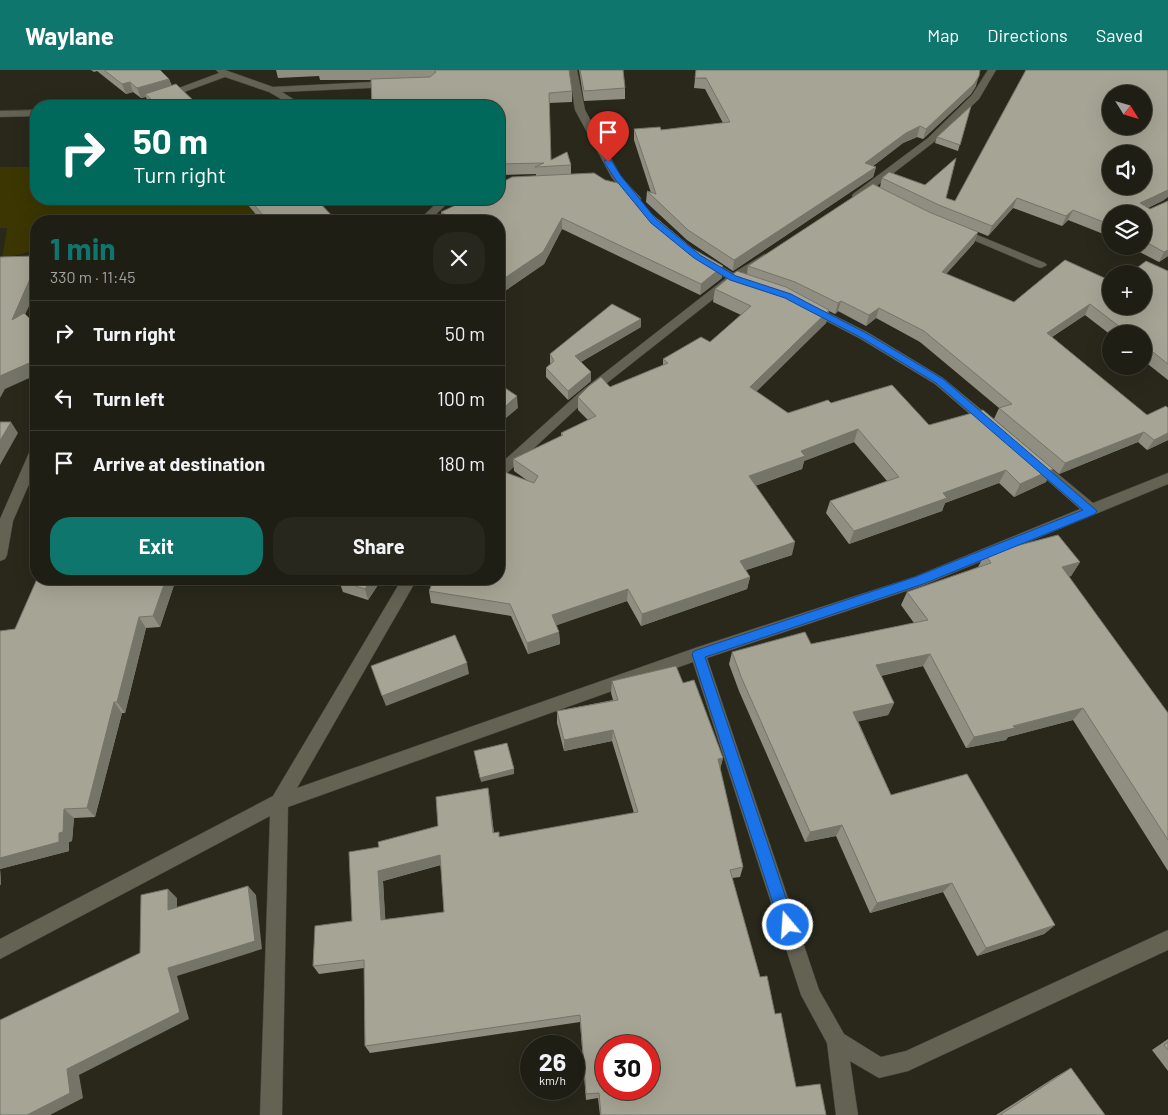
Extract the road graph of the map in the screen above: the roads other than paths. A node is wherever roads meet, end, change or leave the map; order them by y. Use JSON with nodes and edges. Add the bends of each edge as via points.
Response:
{"nodes":[{"id":1,"x":573,"y":70,"type":"edge"},
{"id":2,"x":992,"y":70,"type":"edge"},
{"id":3,"x":222,"y":72,"type":"edge"},
{"id":4,"x":401,"y":83,"type":"edge"},
{"id":5,"x":272,"y":90,"type":"junction"},
{"id":6,"x":154,"y":100,"type":"edge"},
{"id":7,"x":289,"y":100,"type":"edge"},
{"id":8,"x":30,"y":113,"type":"edge"},
{"id":9,"x":0,"y":114,"type":"edge"},
{"id":10,"x":846,"y":204,"type":"edge"},
{"id":11,"x":440,"y":205,"type":"edge"},
{"id":12,"x":642,"y":207,"type":"edge"},
{"id":13,"x":430,"y":215,"type":"edge"},
{"id":14,"x":950,"y":226,"type":"edge"},
{"id":15,"x":778,"y":249,"type":"edge"},
{"id":16,"x":697,"y":256,"type":"edge"},
{"id":17,"x":1041,"y":265,"type":"dead end"},
{"id":18,"x":733,"y":278,"type":"junction"},
{"id":19,"x":761,"y":287,"type":"edge"},
{"id":20,"x":796,"y":300,"type":"edge"},
{"id":21,"x":997,"y":430,"type":"edge"},
{"id":22,"x":1026,"y":455,"type":"edge"},
{"id":23,"x":30,"y":467,"type":"edge"},
{"id":24,"x":505,"y":467,"type":"edge"},
{"id":25,"x":1168,"y":478,"type":"edge"},
{"id":26,"x":1092,"y":511,"type":"junction"},
{"id":27,"x":0,"y":555,"type":"edge"},
{"id":28,"x":406,"y":585,"type":"edge"},
{"id":29,"x":698,"y":654,"type":"junction"},
{"id":30,"x":279,"y":802,"type":"junction"},
{"id":31,"x":1168,"y":940,"type":"edge"},
{"id":32,"x":0,"y":949,"type":"edge"},
{"id":33,"x":837,"y":1041,"type":"junction"},
{"id":34,"x":271,"y":1115,"type":"edge"},
{"id":35,"x":848,"y":1115,"type":"edge"}],
"edges":[{"from":1,"to":12,"type":"street","via":[[580,110],[613,178]]},
{"from":2,"to":10,"type":"street","via":[[976,97],[931,140],[873,191]]},
{"from":3,"to":5,"type":"street"},
{"from":3,"to":6,"type":"street"},
{"from":4,"to":5,"type":"street"},
{"from":5,"to":7,"type":"street"},
{"from":8,"to":9,"type":"street"},
{"from":11,"to":13,"type":"street"},
{"from":14,"to":17,"type":"street"},
{"from":15,"to":18,"type":"street"},
{"from":16,"to":18,"type":"street"},
{"from":18,"to":19,"type":"street"},
{"from":18,"to":24,"type":"street","via":[[584,395]]},
{"from":20,"to":21,"type":"street","via":[[863,335],[939,381]]},
{"from":22,"to":26,"type":"street"},
{"from":23,"to":27,"type":"street","via":[[6,521]]},
{"from":25,"to":26,"type":"street"},
{"from":26,"to":29,"type":"street","via":[[919,580]]},
{"from":28,"to":30,"type":"street"},
{"from":29,"to":30,"type":"street"},
{"from":29,"to":33,"type":"street","via":[[811,995]]},
{"from":30,"to":32,"type":"street"},
{"from":30,"to":34,"type":"street"},
{"from":31,"to":33,"type":"street","via":[[908,1060],[879,1068]]},
{"from":33,"to":35,"type":"street"}]}
